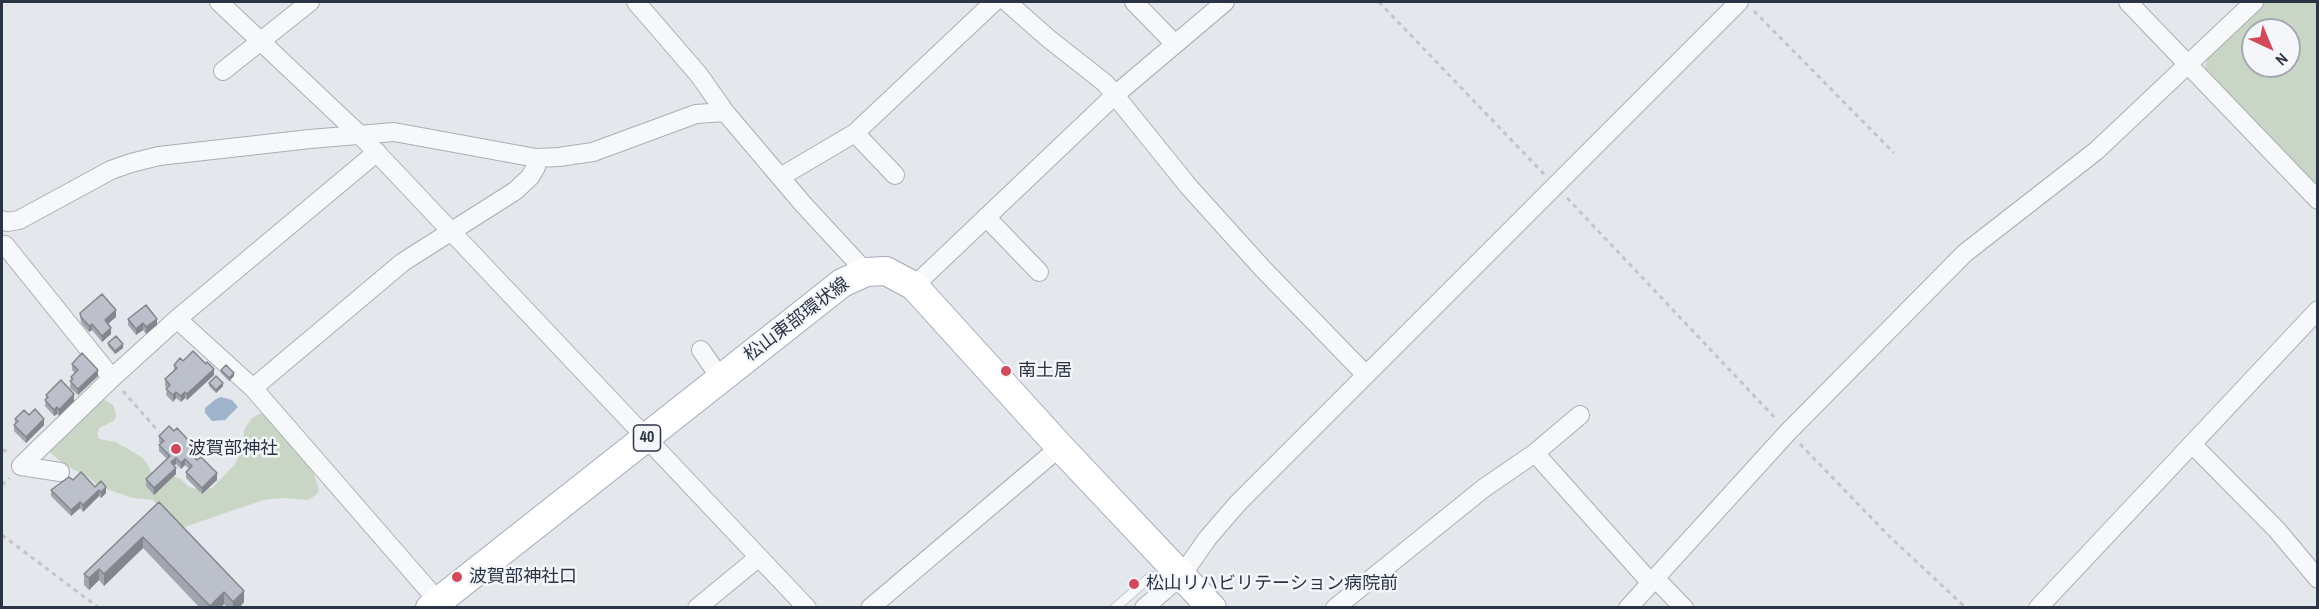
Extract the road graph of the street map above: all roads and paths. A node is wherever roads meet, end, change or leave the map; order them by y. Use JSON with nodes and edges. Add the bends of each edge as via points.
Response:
{"nodes":[{"id":1,"x":219,"y":2,"type":"edge"},
{"id":2,"x":310,"y":2,"type":"edge"},
{"id":3,"x":636,"y":2,"type":"edge"},
{"id":4,"x":994,"y":2,"type":"edge"},
{"id":5,"x":1007,"y":2,"type":"edge"},
{"id":6,"x":1134,"y":2,"type":"edge"},
{"id":7,"x":1225,"y":2,"type":"edge"},
{"id":8,"x":1379,"y":2,"type":"edge"},
{"id":9,"x":2128,"y":2,"type":"edge"},
{"id":10,"x":2254,"y":2,"type":"edge"},
{"id":11,"x":1746,"y":6,"type":"edge"},
{"id":12,"x":261,"y":41,"type":"junction"},
{"id":13,"x":1175,"y":44,"type":"junction"},
{"id":14,"x":2189,"y":65,"type":"junction"},
{"id":15,"x":223,"y":70,"type":"dead end"},
{"id":16,"x":1115,"y":95,"type":"junction"},
{"id":17,"x":725,"y":112,"type":"junction"},
{"id":18,"x":855,"y":133,"type":"junction"},
{"id":19,"x":362,"y":136,"type":"junction"},
{"id":20,"x":377,"y":152,"type":"junction"},
{"id":21,"x":1893,"y":153,"type":"dead end"},
{"id":22,"x":536,"y":158,"type":"junction"},
{"id":23,"x":895,"y":175,"type":"dead end"},
{"id":24,"x":782,"y":176,"type":"junction"},
{"id":25,"x":1556,"y":186,"type":"junction"},
{"id":26,"x":2318,"y":200,"type":"edge"},
{"id":27,"x":986,"y":217,"type":"junction"},
{"id":28,"x":4,"y":221,"type":"edge"},
{"id":29,"x":451,"y":230,"type":"junction"},
{"id":30,"x":3,"y":246,"type":"edge"},
{"id":31,"x":866,"y":272,"type":"junction"},
{"id":32,"x":1039,"y":272,"type":"dead end"},
{"id":33,"x":914,"y":286,"type":"junction"},
{"id":34,"x":2318,"y":310,"type":"edge"},
{"id":35,"x":177,"y":319,"type":"junction"},
{"id":36,"x":701,"y":350,"type":"dead end"},
{"id":37,"x":1365,"y":374,"type":"junction"},
{"id":38,"x":112,"y":378,"type":"junction"},
{"id":39,"x":721,"y":379,"type":"junction"},
{"id":40,"x":253,"y":388,"type":"junction"},
{"id":41,"x":1580,"y":415,"type":"dead end"},
{"id":42,"x":159,"y":432,"type":"edge"},
{"id":43,"x":1788,"y":432,"type":"junction"},
{"id":44,"x":647,"y":438,"type":"junction"},
{"id":45,"x":2192,"y":444,"type":"junction"},
{"id":46,"x":1060,"y":447,"type":"junction"},
{"id":47,"x":1535,"y":453,"type":"junction"},
{"id":48,"x":60,"y":472,"type":"dead end"},
{"id":49,"x":2,"y":535,"type":"edge"},
{"id":50,"x":759,"y":557,"type":"junction"},
{"id":51,"x":2318,"y":579,"type":"edge"},
{"id":52,"x":1653,"y":580,"type":"junction"},
{"id":53,"x":1173,"y":583,"type":"junction"},
{"id":54,"x":437,"y":605,"type":"edge"},
{"id":55,"x":99,"y":608,"type":"edge"},
{"id":56,"x":697,"y":608,"type":"edge"},
{"id":57,"x":807,"y":608,"type":"edge"},
{"id":58,"x":870,"y":608,"type":"edge"},
{"id":59,"x":1115,"y":608,"type":"edge"},
{"id":60,"x":1144,"y":608,"type":"edge"},
{"id":61,"x":1212,"y":608,"type":"edge"},
{"id":62,"x":1335,"y":608,"type":"edge"},
{"id":63,"x":1628,"y":608,"type":"edge"},
{"id":64,"x":1684,"y":608,"type":"edge"},
{"id":65,"x":1966,"y":608,"type":"edge"},
{"id":66,"x":2038,"y":608,"type":"edge"}],
"edges":[{"from":1,"to":12,"type":"street"},
{"from":2,"to":12,"type":"street"},
{"from":3,"to":17,"type":"street","via":[[699,75]]},
{"from":4,"to":18,"type":"street"},
{"from":5,"to":16,"type":"street"},
{"from":6,"to":13,"type":"street"},
{"from":7,"to":13,"type":"street"},
{"from":8,"to":25,"type":"path"},
{"from":9,"to":14,"type":"street"},
{"from":10,"to":14,"type":"street"},
{"from":11,"to":21,"type":"path"},
{"from":11,"to":25,"type":"street"},
{"from":12,"to":15,"type":"street"},
{"from":12,"to":19,"type":"street"},
{"from":13,"to":16,"type":"street"},
{"from":14,"to":26,"type":"street"},
{"from":14,"to":43,"type":"street","via":[[2096,151],[1965,253]]},
{"from":16,"to":27,"type":"street"},
{"from":16,"to":37,"type":"street","via":[[1196,195]]},
{"from":17,"to":22,"type":"street","via":[[696,114],[593,152]]},
{"from":17,"to":24,"type":"street"},
{"from":18,"to":23,"type":"street"},
{"from":18,"to":24,"type":"street"},
{"from":19,"to":20,"type":"street"},
{"from":19,"to":22,"type":"street","via":[[394,132]]},
{"from":19,"to":28,"type":"street","via":[[159,156],[111,170],[19,220]]},
{"from":20,"to":29,"type":"street"},
{"from":20,"to":35,"type":"street"},
{"from":22,"to":29,"type":"street","via":[[530,177],[515,191]]},
{"from":24,"to":31,"type":"street"},
{"from":25,"to":37,"type":"street"},
{"from":25,"to":43,"type":"path"},
{"from":27,"to":32,"type":"street"},
{"from":27,"to":33,"type":"street"},
{"from":28,"to":30,"type":"street"},
{"from":29,"to":40,"type":"street","via":[[403,262]]},
{"from":29,"to":44,"type":"street"},
{"from":30,"to":38,"type":"street"},
{"from":31,"to":33,"type":"main road","name":"松山東部環状線","via":[[886,271]]},
{"from":31,"to":39,"type":"main road","name":"松山東部環状線","number":"40","via":[[842,283]]},
{"from":33,"to":46,"type":"main road","name":"松山東部環状線"},
{"from":34,"to":45,"type":"street"},
{"from":35,"to":38,"type":"street"},
{"from":35,"to":40,"type":"street"},
{"from":36,"to":39,"type":"street"},
{"from":37,"to":53,"type":"street","via":[[1238,503]]},
{"from":38,"to":42,"type":"path"},
{"from":38,"to":48,"type":"street","via":[[21,466]]},
{"from":39,"to":44,"type":"main road","name":"松山東部環状線","number":"40"},
{"from":40,"to":54,"type":"street"},
{"from":41,"to":47,"type":"street"},
{"from":43,"to":52,"type":"street"},
{"from":43,"to":65,"type":"path"},
{"from":44,"to":50,"type":"street"},
{"from":44,"to":54,"type":"main road","name":"松山東部環状線","number":"40"},
{"from":45,"to":51,"type":"street","via":[[2277,530]]},
{"from":45,"to":66,"type":"street"},
{"from":46,"to":53,"type":"main road","name":"松山東部環状線"},
{"from":46,"to":58,"type":"street"},
{"from":47,"to":52,"type":"street"},
{"from":47,"to":62,"type":"street","via":[[1484,488]]},
{"from":49,"to":55,"type":"path"},
{"from":50,"to":56,"type":"street"},
{"from":50,"to":57,"type":"street"},
{"from":52,"to":63,"type":"street"},
{"from":52,"to":64,"type":"street"},
{"from":53,"to":59,"type":"lane","via":[[1151,576]]},
{"from":53,"to":60,"type":"street"},
{"from":53,"to":61,"type":"main road","name":"松山東部環状線"}]}
